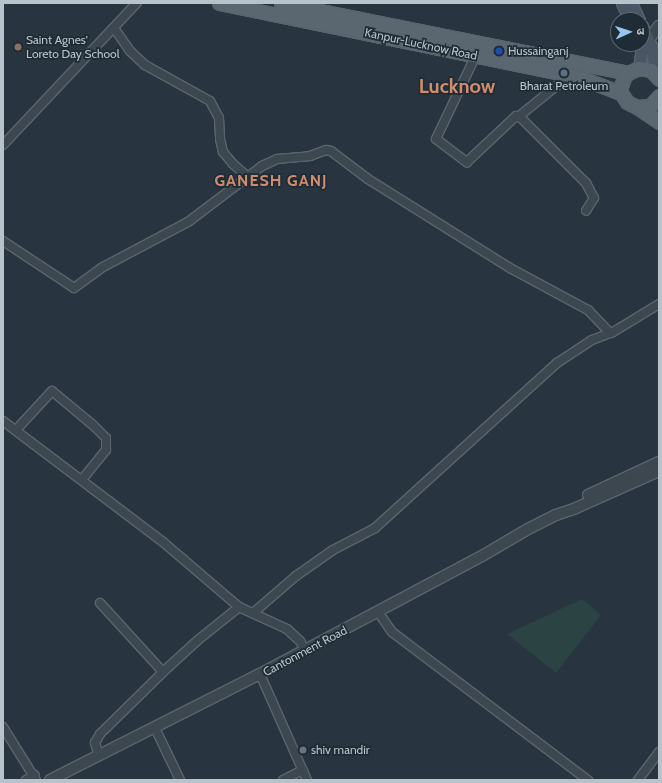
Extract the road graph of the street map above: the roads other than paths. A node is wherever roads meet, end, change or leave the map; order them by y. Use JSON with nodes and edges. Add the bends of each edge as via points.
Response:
{"nodes":[{"id":1,"x":137,"y":3,"type":"edge"},
{"id":2,"x":219,"y":3,"type":"edge"},
{"id":3,"x":278,"y":7,"type":"edge"},
{"id":4,"x":659,"y":26,"type":"edge"},
{"id":5,"x":114,"y":28,"type":"junction"},
{"id":6,"x":650,"y":37,"type":"edge"},
{"id":7,"x":641,"y":52,"type":"edge"},
{"id":8,"x":647,"y":52,"type":"edge"},
{"id":9,"x":476,"y":55,"type":"junction"},
{"id":10,"x":633,"y":70,"type":"junction"},
{"id":11,"x":570,"y":75,"type":"junction"},
{"id":12,"x":657,"y":77,"type":"edge"},
{"id":13,"x":622,"y":92,"type":"junction"},
{"id":14,"x":659,"y":96,"type":"edge"},
{"id":15,"x":637,"y":108,"type":"junction"},
{"id":16,"x":518,"y":117,"type":"junction"},
{"id":17,"x":659,"y":122,"type":"edge"},
{"id":18,"x":3,"y":145,"type":"edge"},
{"id":19,"x":247,"y":176,"type":"junction"},
{"id":20,"x":586,"y":211,"type":"dead end"},
{"id":21,"x":3,"y":241,"type":"edge"},
{"id":22,"x":659,"y":304,"type":"edge"},
{"id":23,"x":610,"y":333,"type":"junction"},
{"id":24,"x":3,"y":421,"type":"edge"},
{"id":25,"x":16,"y":430,"type":"junction"},
{"id":26,"x":659,"y":462,"type":"edge"},
{"id":27,"x":659,"y":471,"type":"edge"},
{"id":28,"x":82,"y":480,"type":"junction"},
{"id":29,"x":556,"y":515,"type":"junction"},
{"id":30,"x":100,"y":603,"type":"dead end"},
{"id":31,"x":239,"y":607,"type":"junction"},
{"id":32,"x":378,"y":612,"type":"junction"},
{"id":33,"x":253,"y":613,"type":"junction"},
{"id":34,"x":305,"y":651,"type":"junction"},
{"id":35,"x":163,"y":672,"type":"junction"},
{"id":36,"x":260,"y":674,"type":"junction"},
{"id":37,"x":3,"y":727,"type":"edge"},
{"id":38,"x":155,"y":728,"type":"junction"},
{"id":39,"x":659,"y":752,"type":"edge"},
{"id":40,"x":99,"y":756,"type":"junction"},
{"id":41,"x":303,"y":770,"type":"junction"},
{"id":42,"x":35,"y":778,"type":"edge"},
{"id":43,"x":26,"y":780,"type":"edge"},
{"id":44,"x":50,"y":780,"type":"edge"},
{"id":45,"x":180,"y":780,"type":"edge"},
{"id":46,"x":282,"y":780,"type":"edge"},
{"id":47,"x":307,"y":780,"type":"edge"},
{"id":48,"x":588,"y":780,"type":"edge"},
{"id":49,"x":638,"y":780,"type":"edge"}],
"edges":[{"from":1,"to":5,"type":"street"},
{"from":2,"to":3,"type":"main road","name":"Kanpur-Lucknow Road"},
{"from":3,"to":9,"type":"main road","name":"Kanpur-Lucknow Road"},
{"from":3,"to":10,"type":"main road","name":"Kanpur-Lucknow Road"},
{"from":4,"to":6,"type":"street"},
{"from":5,"to":18,"type":"street"},
{"from":5,"to":19,"type":"street","via":[[130,51],[145,65],[210,101],[219,118],[223,152]]},
{"from":7,"to":10,"type":"main road"},
{"from":8,"to":12,"type":"main road"},
{"from":9,"to":11,"type":"main road","name":"Kanpur-Lucknow Road"},
{"from":9,"to":16,"type":"street","via":[[436,139],[467,162],[516,116]]},
{"from":10,"to":12,"type":"main road","name":"Kanpur-Lucknow Road","via":[[651,70]]},
{"from":10,"to":13,"type":"main road","via":[[622,82]]},
{"from":11,"to":13,"type":"main road","name":"Kanpur-Lucknow Road"},
{"from":11,"to":16,"type":"street"},
{"from":13,"to":15,"type":"main road","via":[[627,102]]},
{"from":14,"to":15,"type":"main road","via":[[650,106]]},
{"from":15,"to":17,"type":"main road"},
{"from":16,"to":20,"type":"street","via":[[586,183],[594,198]]},
{"from":19,"to":21,"type":"street","via":[[188,222],[103,267],[74,288]]},
{"from":19,"to":23,"type":"street","via":[[278,159],[331,151],[368,179],[510,268],[588,310]]},
{"from":22,"to":23,"type":"street"},
{"from":23,"to":33,"type":"street","via":[[592,340],[557,363],[375,528],[333,550],[296,576]]},
{"from":24,"to":25,"type":"street"},
{"from":25,"to":28,"type":"street"},
{"from":25,"to":28,"type":"street","via":[[52,391],[106,438],[106,450]]},
{"from":26,"to":29,"type":"street","name":"Cantonment Road","via":[[568,505]]},
{"from":27,"to":29,"type":"street","name":"Cantonment Road"},
{"from":28,"to":31,"type":"street","via":[[163,542]]},
{"from":29,"to":32,"type":"street","name":"Cantonment Road"},
{"from":30,"to":35,"type":"street"},
{"from":31,"to":33,"type":"street"},
{"from":31,"to":35,"type":"street"},
{"from":32,"to":34,"type":"street","name":"Cantonment Road"},
{"from":32,"to":48,"type":"street","via":[[392,632]]},
{"from":33,"to":34,"type":"street","via":[[287,629],[300,641]]},
{"from":34,"to":36,"type":"street","name":"Cantonment Road"},
{"from":35,"to":40,"type":"street","via":[[100,734],[95,742]]},
{"from":36,"to":38,"type":"street","name":"Cantonment Road"},
{"from":36,"to":41,"type":"street"},
{"from":37,"to":42,"type":"street"},
{"from":38,"to":40,"type":"street","name":"Cantonment Road"},
{"from":38,"to":45,"type":"street"},
{"from":39,"to":49,"type":"street"},
{"from":40,"to":44,"type":"street","name":"Cantonment Road"},
{"from":41,"to":46,"type":"street"},
{"from":41,"to":47,"type":"street"},
{"from":42,"to":43,"type":"street"}]}
